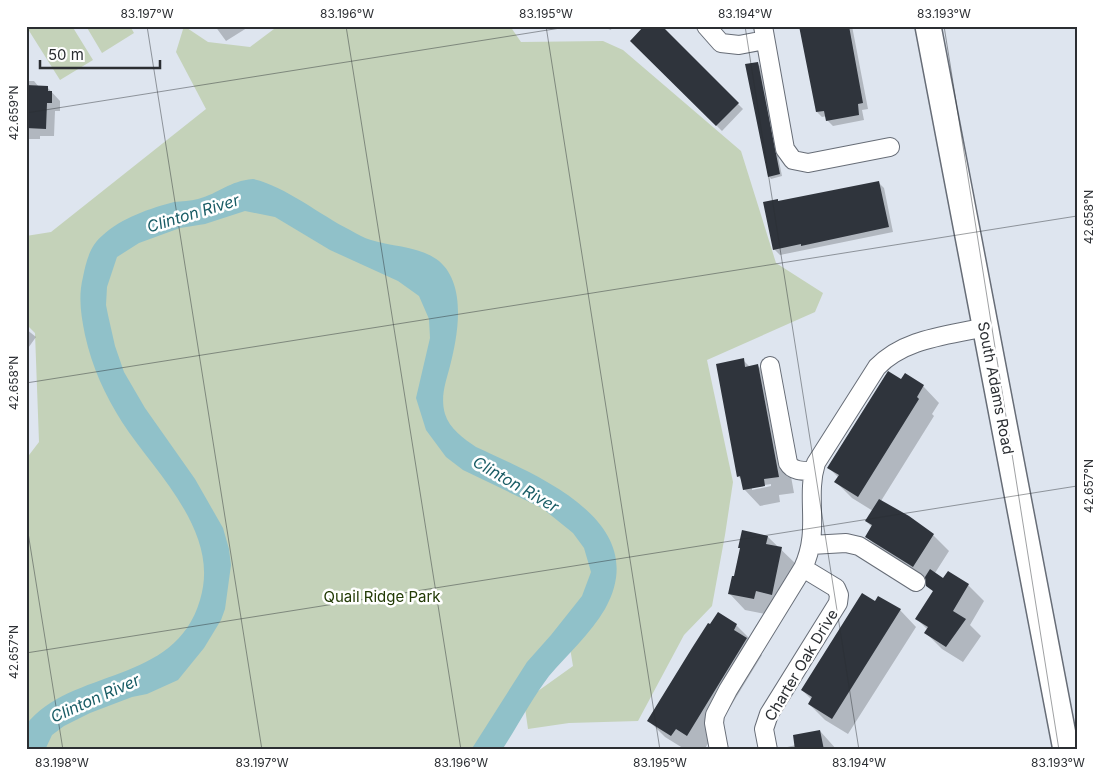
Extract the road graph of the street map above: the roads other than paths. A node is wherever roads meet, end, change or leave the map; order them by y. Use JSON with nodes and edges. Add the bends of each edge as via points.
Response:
{"nodes":[{"id":1,"x":706,"y":26,"type":"edge"},
{"id":2,"x":928,"y":26,"type":"edge"},
{"id":3,"x":764,"y":33,"type":"edge"},
{"id":4,"x":890,"y":147,"type":"dead end"},
{"id":5,"x":985,"y":327,"type":"junction"},
{"id":6,"x":770,"y":366,"type":"dead end"},
{"id":7,"x":814,"y":471,"type":"junction"},
{"id":8,"x":812,"y":545,"type":"junction"},
{"id":9,"x":803,"y":568,"type":"junction"},
{"id":10,"x":916,"y":582,"type":"dead end"},
{"id":11,"x":719,"y":750,"type":"edge"},
{"id":12,"x":768,"y":750,"type":"edge"},
{"id":13,"x":1066,"y":750,"type":"edge"}],
"edges":[{"from":1,"to":3,"type":"street","via":[[721,43],[739,45]]},
{"from":2,"to":5,"type":"main road","name":"South Adams Road"},
{"from":3,"to":4,"type":"street","via":[[785,149],[793,160],[808,163]]},
{"from":5,"to":7,"type":"street","via":[[904,347],[886,358],[816,463]]},
{"from":5,"to":13,"type":"main road","name":"South Adams Road"},
{"from":6,"to":7,"type":"street","via":[[788,463],[796,470]]},
{"from":7,"to":8,"type":"street"},
{"from":8,"to":9,"type":"street"},
{"from":8,"to":10,"type":"street","via":[[846,542],[859,546]]},
{"from":9,"to":11,"type":"street","via":[[715,715]]},
{"from":9,"to":12,"type":"street","name":"Charter Oak Drive","via":[[836,588],[838,603],[769,714],[764,730]]}]}
